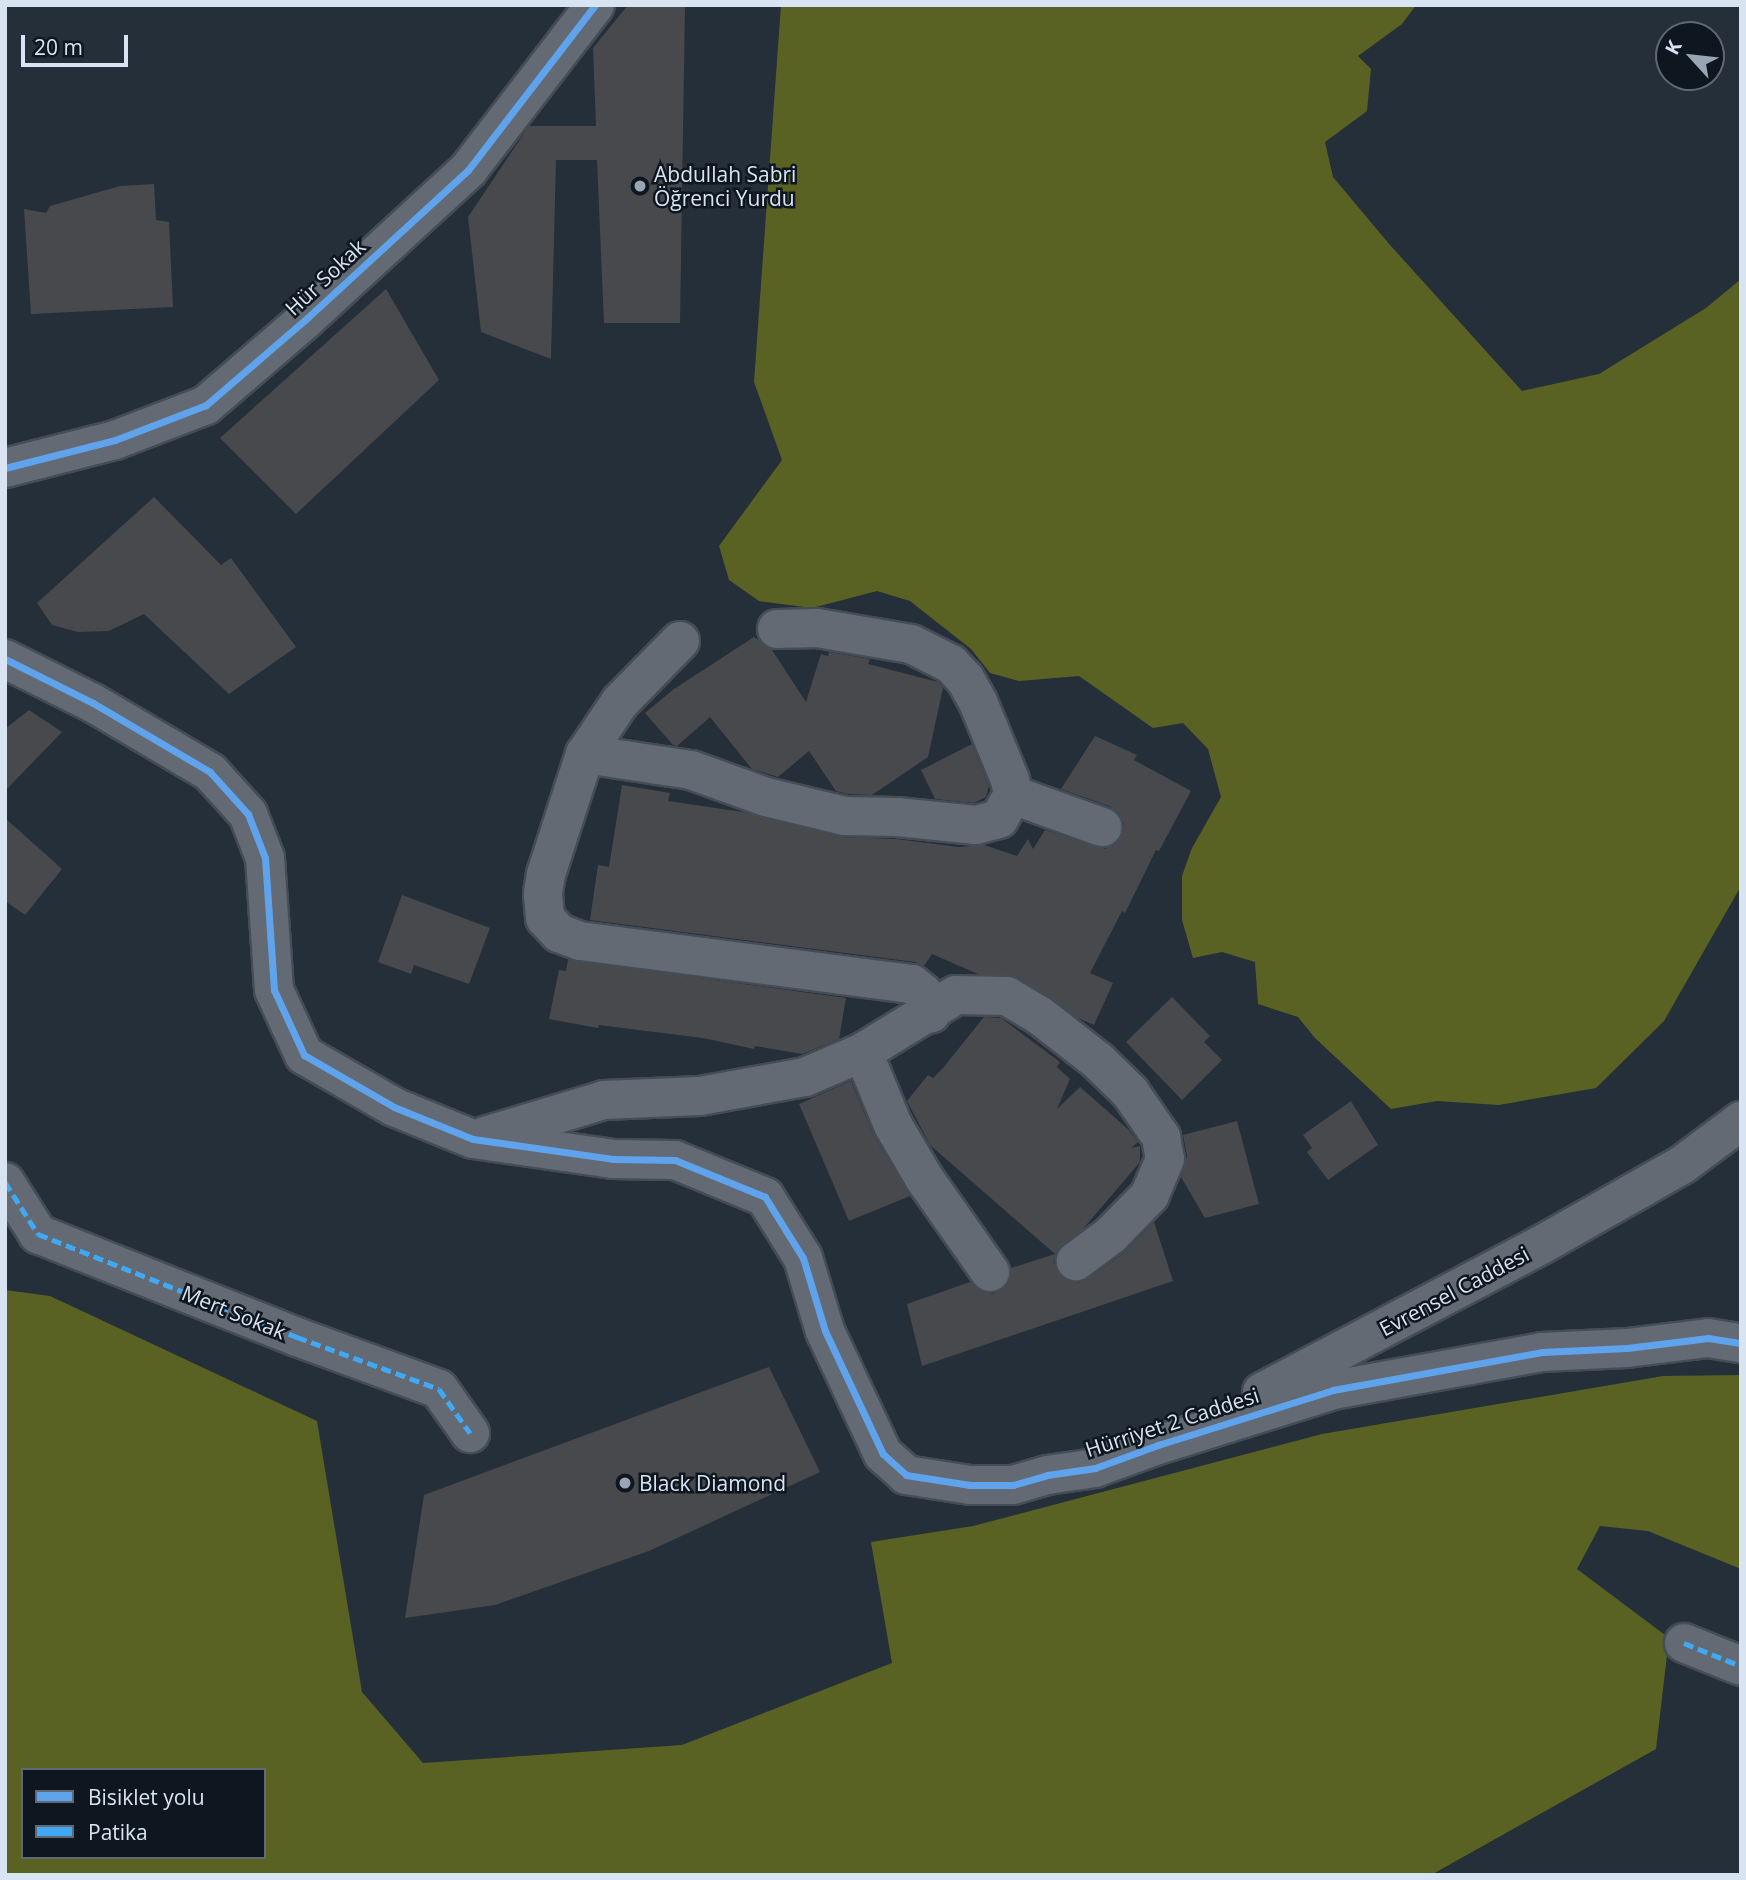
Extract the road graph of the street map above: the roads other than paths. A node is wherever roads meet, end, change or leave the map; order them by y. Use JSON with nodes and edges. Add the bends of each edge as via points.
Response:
{"nodes":[{"id":1,"x":595,"y":5,"type":"edge"},
{"id":2,"x":5,"y":468,"type":"edge"},
{"id":3,"x":777,"y":629,"type":"dead end"},
{"id":4,"x":680,"y":641,"type":"dead end"},
{"id":5,"x":5,"y":659,"type":"edge"},
{"id":6,"x":585,"y":754,"type":"junction"},
{"id":7,"x":1013,"y":795,"type":"junction"},
{"id":8,"x":1102,"y":827,"type":"dead end"},
{"id":9,"x":930,"y":1013,"type":"junction"},
{"id":10,"x":863,"y":1052,"type":"junction"},
{"id":11,"x":1741,"y":1121,"type":"edge"},
{"id":12,"x":472,"y":1139,"type":"junction"},
{"id":13,"x":5,"y":1182,"type":"edge"},
{"id":14,"x":1076,"y":1261,"type":"dead end"},
{"id":15,"x":990,"y":1272,"type":"dead end"},
{"id":16,"x":1741,"y":1343,"type":"edge"},
{"id":17,"x":470,"y":1433,"type":"dead end"},
{"id":18,"x":1158,"y":1445,"type":"junction"},
{"id":19,"x":1684,"y":1643,"type":"dead end"},
{"id":20,"x":1741,"y":1666,"type":"edge"}],
"edges":[{"from":1,"to":2,"type":"street","name":"Hür Sokak","via":[[468,170],[206,405],[115,440]]},
{"from":3,"to":7,"type":"street","via":[[817,628],[884,638],[911,644],[951,664],[978,702]]},
{"from":4,"to":6,"type":"street","via":[[620,702]]},
{"from":5,"to":12,"type":"street","name":"Hürriyet 2 Caddesi","via":[[93,703],[210,772],[248,814],[265,858],[274,990],[304,1055],[394,1107]]},
{"from":6,"to":7,"type":"street","via":[[691,770],[766,797],[845,816],[976,825],[999,819]]},
{"from":6,"to":9,"type":"street","via":[[543,894],[545,918],[559,933],[580,942],[912,985],[923,993]]},
{"from":7,"to":8,"type":"street"},
{"from":9,"to":10,"type":"street"},
{"from":9,"to":14,"type":"street","via":[[956,995],[1007,996],[1098,1061],[1130,1092],[1161,1137],[1165,1159],[1150,1195],[1111,1235]]},
{"from":10,"to":12,"type":"street","via":[[806,1077],[768,1086],[701,1096],[604,1100]]},
{"from":10,"to":15,"type":"street","via":[[893,1125]]},
{"from":11,"to":18,"type":"street","name":"Evrensel Caddesi","via":[[1682,1165],[1541,1245]]},
{"from":12,"to":18,"type":"street","name":"Hürriyet 2 Caddesi","via":[[613,1159],[675,1160],[765,1197],[803,1258],[825,1331],[883,1454],[906,1475],[970,1485],[1013,1485],[1095,1468]]},
{"from":13,"to":17,"type":"street","name":"Mert Sokak","via":[[38,1234],[439,1389]]},
{"from":16,"to":18,"type":"street","name":"Hürriyet 2 Caddesi","via":[[1708,1338],[1542,1352],[1333,1390]]},
{"from":19,"to":20,"type":"street"}]}
